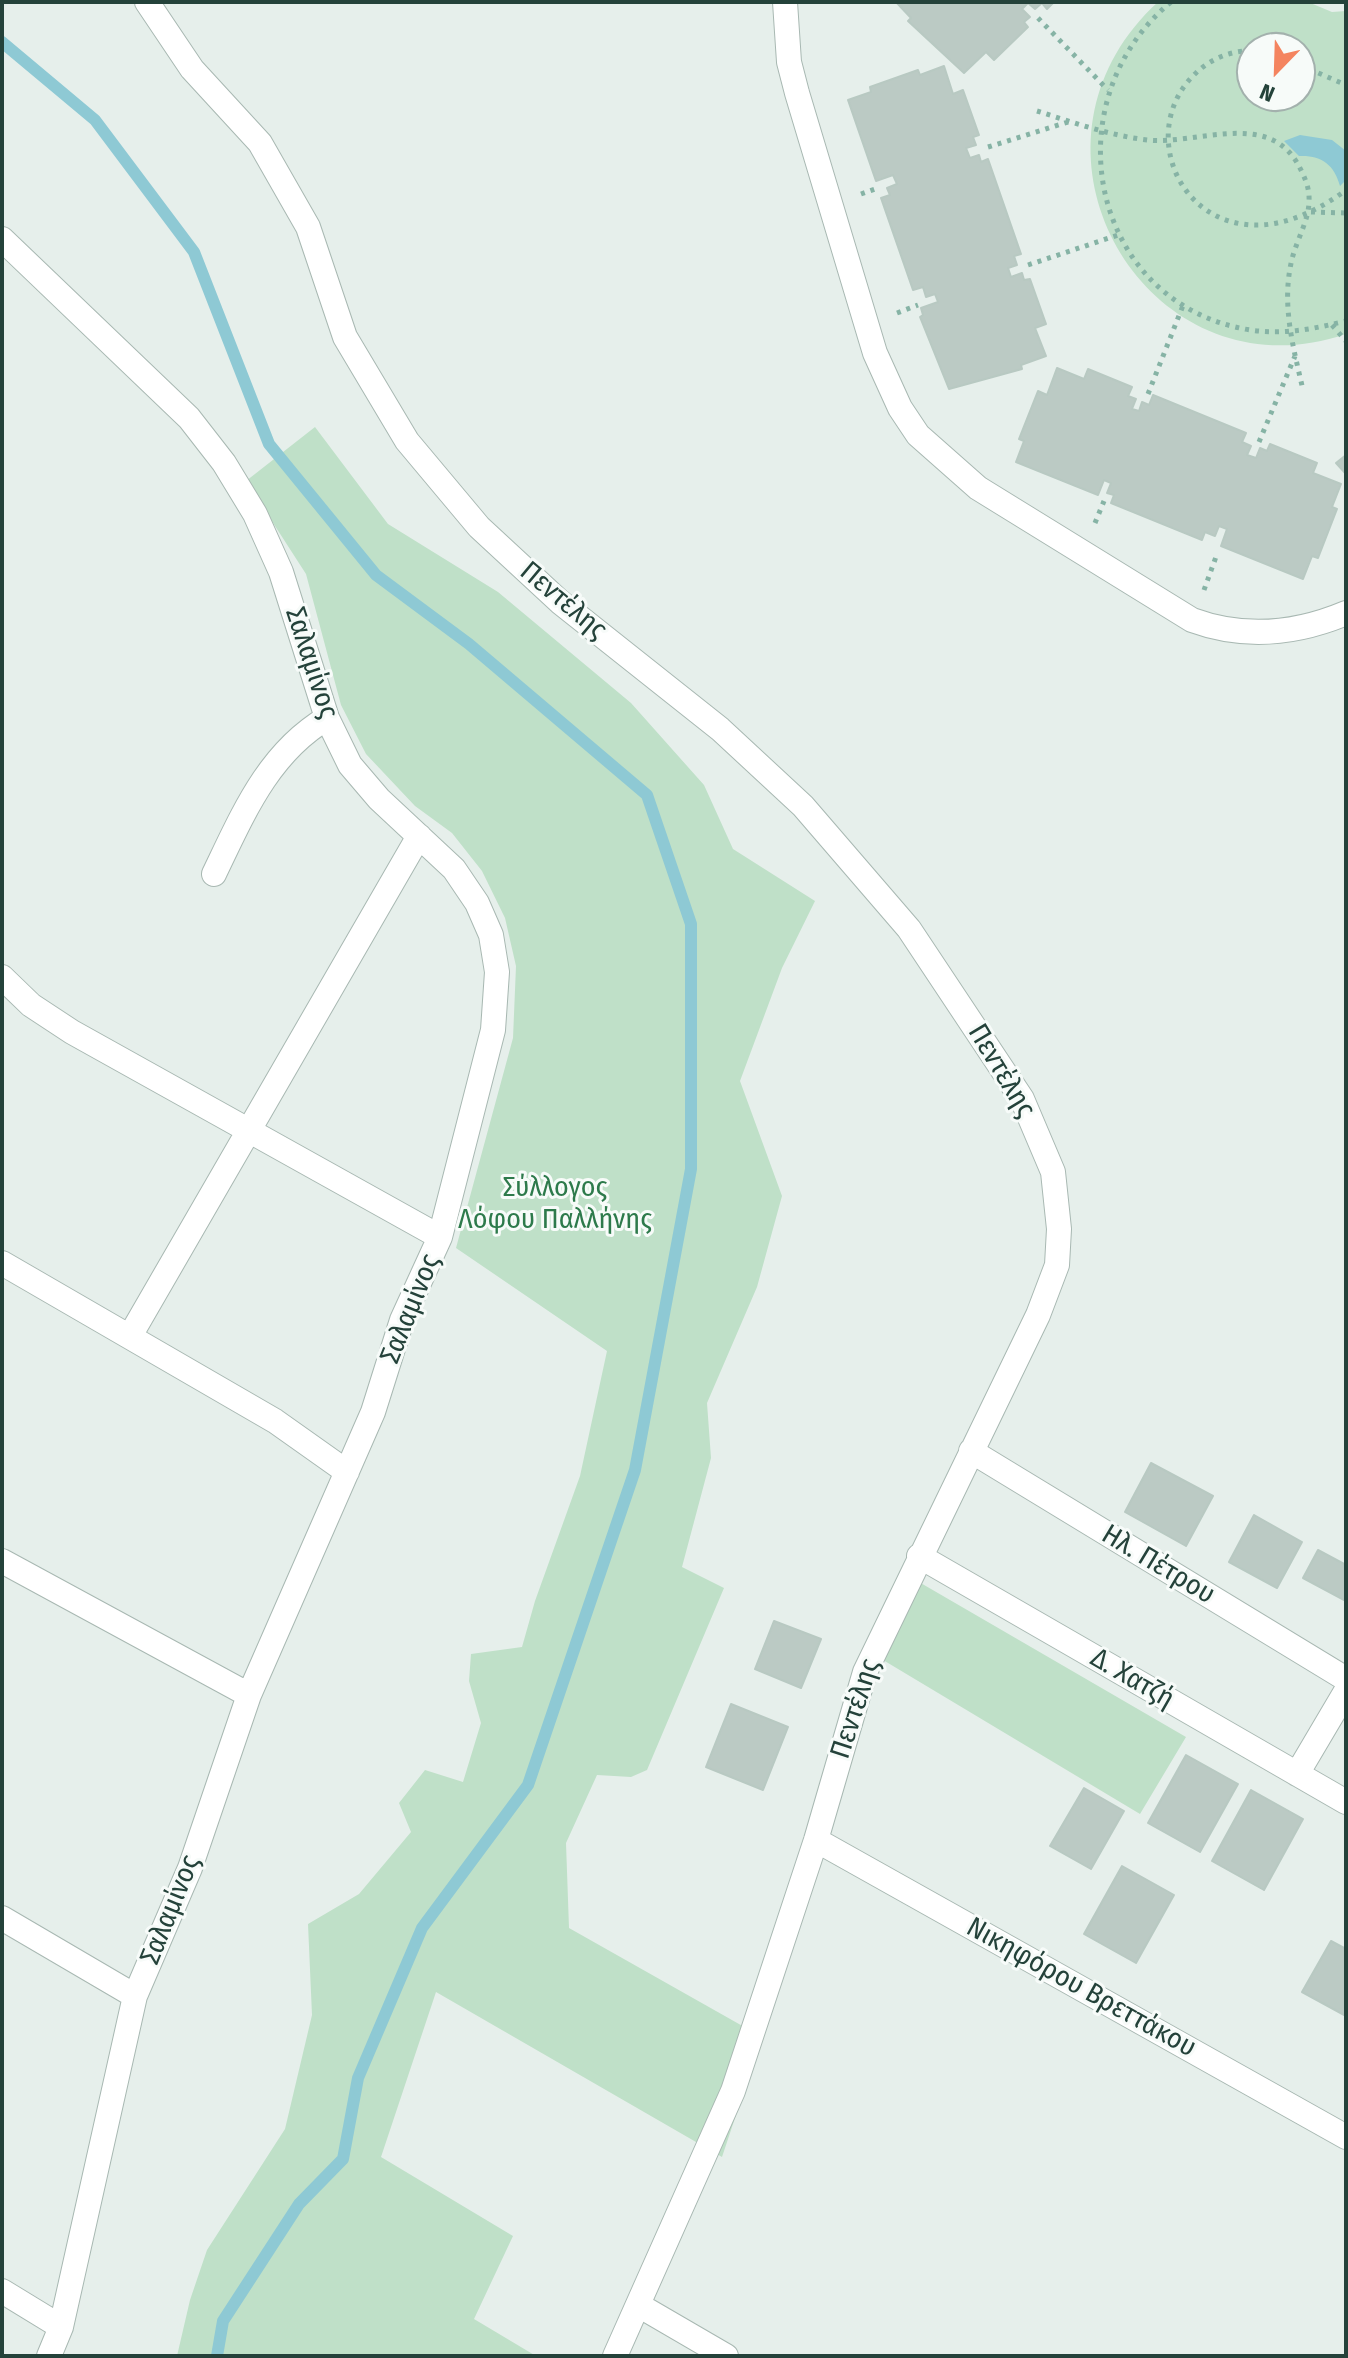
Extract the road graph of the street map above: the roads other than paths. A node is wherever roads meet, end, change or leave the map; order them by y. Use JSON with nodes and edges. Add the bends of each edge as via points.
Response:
{"nodes":[{"id":1,"x":147,"y":2,"type":"edge"},
{"id":2,"x":785,"y":2,"type":"edge"},
{"id":3,"x":2,"y":239,"type":"edge"},
{"id":4,"x":1346,"y":613,"type":"edge"},
{"id":5,"x":327,"y":718,"type":"junction"},
{"id":6,"x":419,"y":836,"type":"junction"},
{"id":7,"x":214,"y":874,"type":"dead end"},
{"id":8,"x":2,"y":977,"type":"edge"},
{"id":9,"x":248,"y":1132,"type":"junction"},
{"id":10,"x":440,"y":1237,"type":"junction"},
{"id":11,"x":2,"y":1263,"type":"edge"},
{"id":12,"x":130,"y":1336,"type":"junction"},
{"id":13,"x":971,"y":1451,"type":"junction"},
{"id":14,"x":347,"y":1472,"type":"junction"},
{"id":15,"x":919,"y":1556,"type":"junction"},
{"id":16,"x":2,"y":1561,"type":"edge"},
{"id":17,"x":1346,"y":1679,"type":"edge"},
{"id":18,"x":1346,"y":1691,"type":"edge"},
{"id":19,"x":249,"y":1695,"type":"junction"},
{"id":20,"x":1297,"y":1774,"type":"junction"},
{"id":21,"x":1346,"y":1802,"type":"edge"},
{"id":22,"x":816,"y":1840,"type":"junction"},
{"id":23,"x":2,"y":1918,"type":"edge"},
{"id":24,"x":135,"y":1996,"type":"junction"},
{"id":25,"x":1346,"y":2137,"type":"edge"},
{"id":26,"x":2,"y":2291,"type":"edge"},
{"id":27,"x":640,"y":2306,"type":"junction"},
{"id":28,"x":61,"y":2327,"type":"junction"},
{"id":29,"x":49,"y":2356,"type":"edge"},
{"id":30,"x":615,"y":2356,"type":"edge"},
{"id":31,"x":726,"y":2356,"type":"edge"}],
"edges":[{"from":1,"to":13,"type":"street","name":"Πεντέλης","via":[[192,69],[260,143],[308,227],[345,337],[407,441],[479,527],[549,592],[720,729],[803,806],[909,929],[1022,1099],[1053,1172],[1057,1265]]},
{"from":2,"to":4,"type":"street","via":[[789,62],[875,353],[918,435],[978,488],[1192,620],[1214,628],[1269,632],[1294,630]]},
{"from":3,"to":5,"type":"street","name":"Σαλαμίνος","via":[[189,418],[224,463],[281,572]]},
{"from":5,"to":6,"type":"street","name":"Σαλαμίνος","via":[[350,765]]},
{"from":5,"to":7,"type":"street","via":[[281,755],[256,790]]},
{"from":6,"to":9,"type":"street"},
{"from":6,"to":10,"type":"street","name":"Σαλαμίνος","via":[[454,869],[477,903],[491,935],[497,972],[493,1030]]},
{"from":8,"to":9,"type":"street","via":[[31,1005],[72,1032]]},
{"from":9,"to":10,"type":"street"},
{"from":9,"to":12,"type":"street"},
{"from":10,"to":14,"type":"street","name":"Σαλαμίνος","via":[[402,1320],[373,1412]]},
{"from":11,"to":12,"type":"street"},
{"from":12,"to":14,"type":"street","via":[[275,1421]]},
{"from":13,"to":15,"type":"street","name":"Πεντέλης"},
{"from":13,"to":17,"type":"street","name":"Ηλ. Πέτρου"},
{"from":14,"to":19,"type":"street","name":"Σαλαμίνος"},
{"from":15,"to":20,"type":"street","name":"Δ. Χατζή"},
{"from":15,"to":22,"type":"street","name":"Πεντέλης","via":[[865,1672]]},
{"from":16,"to":19,"type":"street"},
{"from":18,"to":20,"type":"street"},
{"from":19,"to":24,"type":"street","name":"Σαλαμίνος","via":[[190,1868]]},
{"from":20,"to":21,"type":"street","name":"Δ. Χατζή"},
{"from":22,"to":25,"type":"street","name":"Νικηφόρου Βρεττάκου"},
{"from":22,"to":27,"type":"street","name":"Πεντέλης","via":[[733,2091]]},
{"from":23,"to":24,"type":"street"},
{"from":24,"to":28,"type":"street","name":"Σαλαμίνος"},
{"from":26,"to":28,"type":"street"},
{"from":27,"to":30,"type":"street","name":"Πεντέλης"},
{"from":27,"to":31,"type":"street"},
{"from":28,"to":29,"type":"street","name":"Σαλαμίνος"}]}
